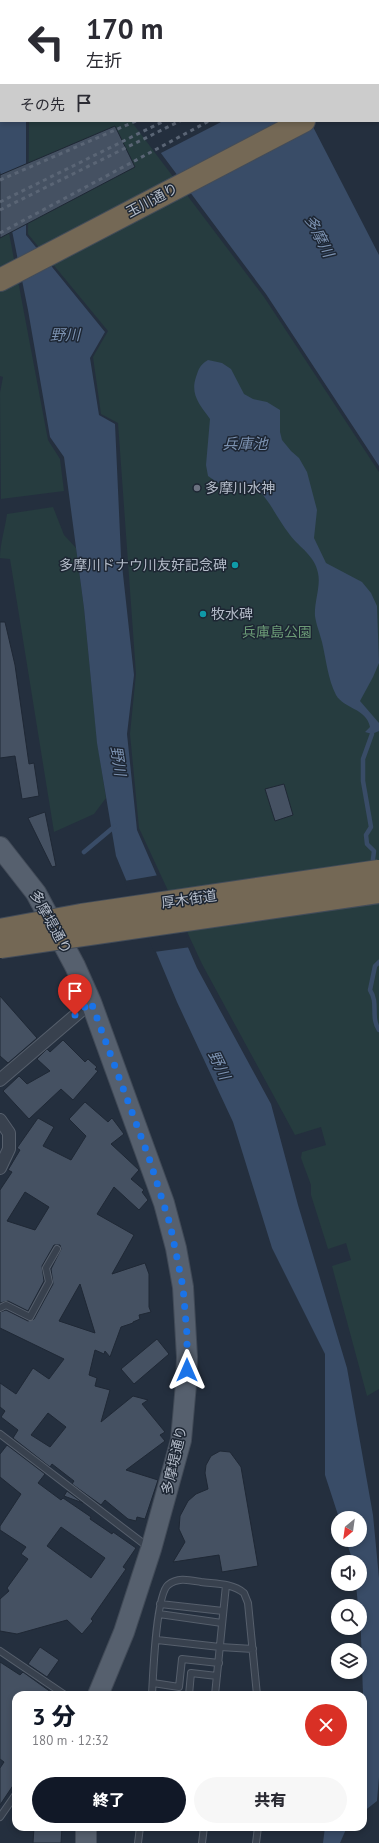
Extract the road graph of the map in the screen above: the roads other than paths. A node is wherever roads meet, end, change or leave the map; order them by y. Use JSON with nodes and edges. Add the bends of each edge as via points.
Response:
{"nodes":[{"id":1,"x":302,"y":122,"type":"edge"},
{"id":2,"x":0,"y":280,"type":"edge"},
{"id":3,"x":0,"y":847,"type":"edge"},
{"id":4,"x":379,"y":871,"type":"edge"},
{"id":5,"x":379,"y":892,"type":"edge"},
{"id":6,"x":0,"y":930,"type":"edge"},
{"id":7,"x":0,"y":946,"type":"edge"},
{"id":8,"x":91,"y":1002,"type":"junction"},
{"id":9,"x":0,"y":1080,"type":"edge"},
{"id":10,"x":0,"y":1120,"type":"edge"},
{"id":11,"x":0,"y":1168,"type":"edge"},
{"id":12,"x":57,"y":1249,"type":"dead end"},
{"id":13,"x":0,"y":1308,"type":"edge"},
{"id":14,"x":0,"y":1434,"type":"edge"},
{"id":15,"x":151,"y":1549,"type":"junction"},
{"id":16,"x":226,"y":1585,"type":"junction"},
{"id":17,"x":160,"y":1604,"type":"junction"},
{"id":18,"x":223,"y":1611,"type":"junction"},
{"id":19,"x":159,"y":1614,"type":"junction"},
{"id":20,"x":222,"y":1622,"type":"junction"},
{"id":21,"x":157,"y":1640,"type":"junction"},
{"id":22,"x":220,"y":1648,"type":"junction"},
{"id":23,"x":253,"y":1649,"type":"junction"},
{"id":24,"x":0,"y":1651,"type":"edge"},
{"id":25,"x":219,"y":1663,"type":"junction"},
{"id":26,"x":217,"y":1676,"type":"junction"},
{"id":27,"x":153,"y":1683,"type":"junction"},
{"id":28,"x":59,"y":1691,"type":"edge"},
{"id":29,"x":100,"y":1691,"type":"edge"},
{"id":30,"x":152,"y":1691,"type":"edge"},
{"id":31,"x":189,"y":1691,"type":"edge"},
{"id":32,"x":215,"y":1691,"type":"edge"},
{"id":33,"x":257,"y":1691,"type":"edge"},
{"id":34,"x":12,"y":1800,"type":"edge"},
{"id":35,"x":1,"y":1815,"type":"edge"},
{"id":36,"x":86,"y":1831,"type":"edge"},
{"id":37,"x":140,"y":1831,"type":"edge"},
{"id":38,"x":204,"y":1831,"type":"edge"},
{"id":39,"x":258,"y":1831,"type":"edge"},
{"id":40,"x":86,"y":1843,"type":"edge"},
{"id":41,"x":138,"y":1843,"type":"edge"},
{"id":42,"x":202,"y":1843,"type":"edge"},
{"id":43,"x":256,"y":1843,"type":"edge"}],
"edges":[{"from":1,"to":2,"type":"highway","name":"玉川通り"},
{"from":3,"to":8,"type":"main road","name":"多摩堤通り","via":[[36,894],[75,966]]},
{"from":4,"to":6,"type":"highway","name":"厚木街道","bridge":true,"via":[[81,915]]},
{"from":5,"to":7,"type":"highway","name":"厚木街道","bridge":true},
{"from":8,"to":9,"type":"street"},
{"from":8,"to":15,"type":"main road","name":"多摩堤通り","via":[[164,1203],[183,1287],[187,1357],[182,1440]]},
{"from":10,"to":11,"type":"street","via":[[9,1133],[9,1149]]},
{"from":12,"to":13,"type":"lane","via":[[46,1268],[49,1282],[30,1317],[6,1305]]},
{"from":14,"to":15,"type":"lane"},
{"from":15,"to":29,"type":"main road","name":"多摩堤通り","via":[[124,1632]]},
{"from":16,"to":17,"type":"lane","via":[[181,1579],[166,1586]]},
{"from":16,"to":18,"type":"lane"},
{"from":16,"to":23,"type":"lane","via":[[240,1590],[247,1597]]},
{"from":17,"to":18,"type":"lane"},
{"from":17,"to":19,"type":"lane"},
{"from":18,"to":20,"type":"lane"},
{"from":19,"to":20,"type":"lane"},
{"from":19,"to":21,"type":"lane"},
{"from":20,"to":22,"type":"lane"},
{"from":21,"to":22,"type":"lane"},
{"from":21,"to":27,"type":"lane"},
{"from":22,"to":23,"type":"lane"},
{"from":22,"to":25,"type":"lane"},
{"from":23,"to":33,"type":"lane"},
{"from":24,"to":28,"type":"lane"},
{"from":25,"to":26,"type":"lane"},
{"from":25,"to":27,"type":"lane","via":[[182,1659],[179,1687]]},
{"from":26,"to":31,"type":"lane","via":[[191,1673]]},
{"from":26,"to":32,"type":"lane"},
{"from":27,"to":30,"type":"lane"},
{"from":34,"to":35,"type":"lane"},
{"from":36,"to":40,"type":"main road"},
{"from":37,"to":41,"type":"lane"},
{"from":38,"to":42,"type":"lane"},
{"from":39,"to":43,"type":"lane"}]}
